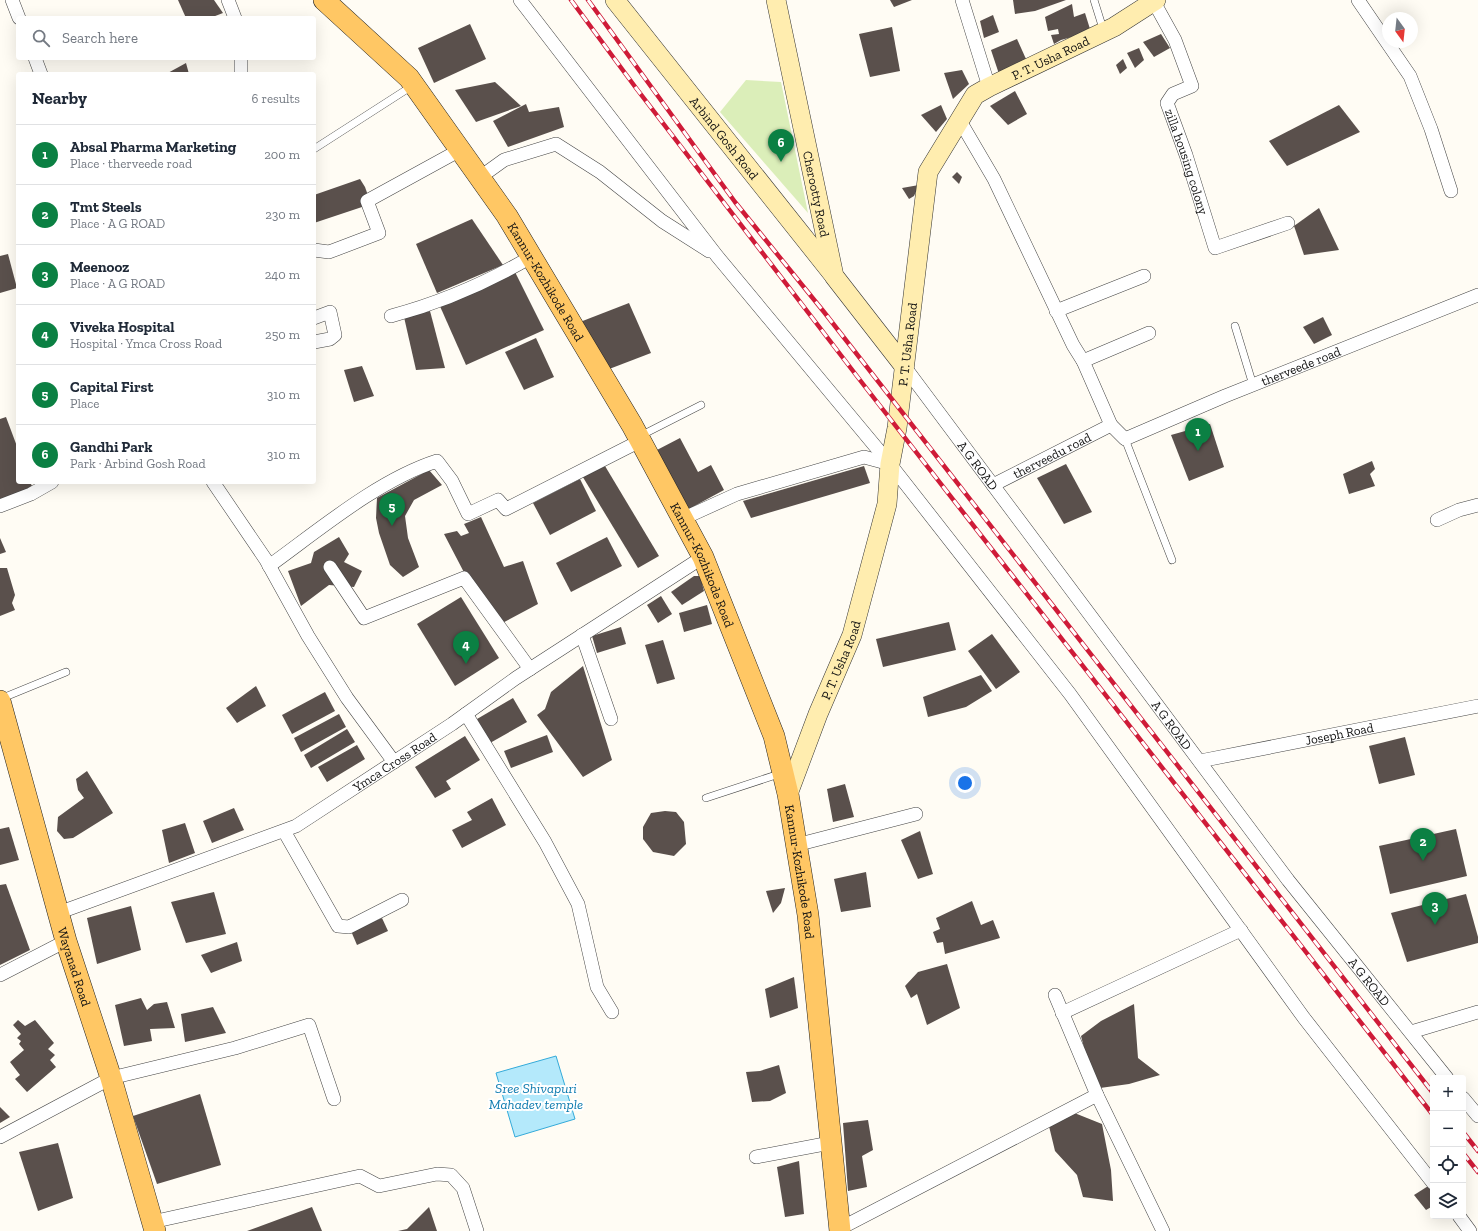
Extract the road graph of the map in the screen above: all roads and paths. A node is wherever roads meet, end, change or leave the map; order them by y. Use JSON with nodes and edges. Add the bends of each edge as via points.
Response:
{"nodes":[{"id":1,"x":12,"y":0,"type":"edge"},
{"id":2,"x":228,"y":0,"type":"edge"},
{"id":3,"x":324,"y":0,"type":"edge"},
{"id":4,"x":520,"y":0,"type":"edge"},
{"id":5,"x":615,"y":0,"type":"edge"},
{"id":6,"x":776,"y":0,"type":"edge"},
{"id":7,"x":962,"y":0,"type":"edge"},
{"id":8,"x":1094,"y":0,"type":"edge"},
{"id":9,"x":1358,"y":0,"type":"edge"},
{"id":10,"x":1155,"y":1,"type":"edge"},
{"id":11,"x":18,"y":16,"type":"edge"},
{"id":12,"x":234,"y":16,"type":"edge"},
{"id":13,"x":1104,"y":32,"type":"junction"},
{"id":14,"x":36,"y":60,"type":"edge"},
{"id":15,"x":241,"y":60,"type":"edge"},
{"id":16,"x":40,"y":72,"type":"edge"},
{"id":17,"x":240,"y":72,"type":"edge"},
{"id":18,"x":414,"y":85,"type":"junction"},
{"id":19,"x":989,"y":86,"type":"junction"},
{"id":20,"x":960,"y":121,"type":"junction"},
{"id":21,"x":316,"y":148,"type":"edge"},
{"id":22,"x":460,"y":150,"type":"junction"},
{"id":23,"x":479,"y":178,"type":"junction"},
{"id":24,"x":1451,"y":191,"type":"dead end"},
{"id":25,"x":1288,"y":223,"type":"dead end"},
{"id":26,"x":316,"y":250,"type":"edge"},
{"id":27,"x":717,"y":256,"type":"junction"},
{"id":28,"x":531,"y":257,"type":"junction"},
{"id":29,"x":834,"y":276,"type":"junction"},
{"id":30,"x":1144,"y":276,"type":"dead end"},
{"id":31,"x":1478,"y":295,"type":"edge"},
{"id":32,"x":1056,"y":311,"type":"junction"},
{"id":33,"x":391,"y":316,"type":"dead end"},
{"id":34,"x":316,"y":317,"type":"edge"},
{"id":35,"x":1234,"y":326,"type":"dead end"},
{"id":36,"x":1149,"y":334,"type":"dead end"},
{"id":37,"x":316,"y":342,"type":"edge"},
{"id":38,"x":1083,"y":361,"type":"junction"},
{"id":39,"x":904,"y":366,"type":"junction"},
{"id":40,"x":1253,"y":385,"type":"junction"},
{"id":41,"x":701,"y":405,"type":"dead end"},
{"id":42,"x":1111,"y":425,"type":"junction"},
{"id":43,"x":639,"y":439,"type":"junction"},
{"id":44,"x":1125,"y":439,"type":"junction"},
{"id":45,"x":890,"y":464,"type":"junction"},
{"id":46,"x":48,"y":484,"type":"edge"},
{"id":47,"x":214,"y":484,"type":"edge"},
{"id":48,"x":993,"y":485,"type":"junction"},
{"id":49,"x":1478,"y":505,"type":"edge"},
{"id":50,"x":0,"y":506,"type":"edge"},
{"id":51,"x":682,"y":519,"type":"junction"},
{"id":52,"x":1437,"y":520,"type":"dead end"},
{"id":53,"x":703,"y":557,"type":"junction"},
{"id":54,"x":1172,"y":560,"type":"dead end"},
{"id":55,"x":269,"y":566,"type":"junction"},
{"id":56,"x":330,"y":567,"type":"dead end"},
{"id":57,"x":582,"y":635,"type":"junction"},
{"id":58,"x":530,"y":669,"type":"junction"},
{"id":59,"x":66,"y":672,"type":"dead end"},
{"id":60,"x":0,"y":700,"type":"edge"},
{"id":61,"x":1478,"y":706,"type":"edge"},
{"id":62,"x":466,"y":714,"type":"junction"},
{"id":63,"x":611,"y":719,"type":"dead end"},
{"id":64,"x":1200,"y":761,"type":"junction"},
{"id":65,"x":394,"y":762,"type":"junction"},
{"id":66,"x":782,"y":773,"type":"junction"},
{"id":67,"x":788,"y":794,"type":"junction"},
{"id":68,"x":706,"y":798,"type":"dead end"},
{"id":69,"x":916,"y":814,"type":"dead end"},
{"id":70,"x":284,"y":831,"type":"junction"},
{"id":71,"x":796,"y":845,"type":"junction"},
{"id":72,"x":402,"y":900,"type":"dead end"},
{"id":73,"x":58,"y":913,"type":"junction"},
{"id":74,"x":1241,"y":930,"type":"junction"},
{"id":75,"x":66,"y":941,"type":"junction"},
{"id":76,"x":0,"y":975,"type":"edge"},
{"id":77,"x":1055,"y":995,"type":"dead end"},
{"id":78,"x":612,"y":1012,"type":"dead end"},
{"id":79,"x":1478,"y":1012,"type":"edge"},
{"id":80,"x":1062,"y":1013,"type":"junction"},
{"id":81,"x":1410,"y":1032,"type":"junction"},
{"id":82,"x":1445,"y":1075,"type":"edge"},
{"id":83,"x":111,"y":1078,"type":"junction"},
{"id":84,"x":1097,"y":1095,"type":"junction"},
{"id":85,"x":334,"y":1099,"type":"dead end"},
{"id":86,"x":1466,"y":1102,"type":"edge"},
{"id":87,"x":1478,"y":1116,"type":"edge"},
{"id":88,"x":0,"y":1137,"type":"edge"},
{"id":89,"x":830,"y":1143,"type":"junction"},
{"id":90,"x":756,"y":1157,"type":"dead end"},
{"id":91,"x":1430,"y":1179,"type":"edge"},
{"id":92,"x":1461,"y":1219,"type":"edge"},
{"id":93,"x":152,"y":1228,"type":"edge"},
{"id":94,"x":839,"y":1230,"type":"edge"},
{"id":95,"x":477,"y":1231,"type":"edge"},
{"id":96,"x":1163,"y":1231,"type":"edge"},
{"id":97,"x":1470,"y":1231,"type":"edge"}],
"edges":[{"from":1,"to":11,"type":"street"},
{"from":2,"to":12,"type":"street"},
{"from":3,"to":18,"type":"main road","name":"Kannur-Kozhikode Road"},
{"from":4,"to":27,"type":"street"},
{"from":5,"to":29,"type":"street","name":"Arbind Gosh Road"},
{"from":6,"to":29,"type":"street","name":"Cherootty Road"},
{"from":7,"to":19,"type":"street"},
{"from":8,"to":13,"type":"lane"},
{"from":9,"to":24,"type":"street","via":[[1410,76]]},
{"from":10,"to":13,"type":"street","name":"P. T. Usha Road"},
{"from":10,"to":25,"type":"street","name":"zilla housing colony","via":[[1175,40],[1192,86],[1173,94],[1167,103],[1215,248]]},
{"from":13,"to":19,"type":"street","name":"P. T. Usha Road"},
{"from":14,"to":16,"type":"street"},
{"from":15,"to":17,"type":"street"},
{"from":18,"to":21,"type":"lane"},
{"from":18,"to":22,"type":"main road","name":"Kannur-Kozhikode Road"},
{"from":19,"to":20,"type":"street","name":"P. T. Usha Road","via":[[976,95]]},
{"from":20,"to":32,"type":"street","via":[[994,179]]},
{"from":20,"to":39,"type":"street","name":"P. T. Usha Road","via":[[928,172]]},
{"from":22,"to":23,"type":"main road","name":"Kannur-Kozhikode Road"},
{"from":22,"to":26,"type":"street","via":[[367,201],[379,233],[329,252]]},
{"from":23,"to":27,"type":"street","via":[[504,160],[556,144],[600,172],[662,220]]},
{"from":23,"to":28,"type":"main road","name":"Kannur-Kozhikode Road"},
{"from":27,"to":45,"type":"street"},
{"from":28,"to":33,"type":"street","via":[[504,272],[420,308]]},
{"from":28,"to":43,"type":"main road","name":"Kannur-Kozhikode Road"},
{"from":29,"to":39,"type":"street","name":"Cherootty Road"},
{"from":30,"to":32,"type":"street"},
{"from":31,"to":40,"type":"street","name":"therveede road"},
{"from":32,"to":38,"type":"street","via":[[1072,345]]},
{"from":34,"to":37,"type":"street","via":[[330,312],[335,335],[330,340]]},
{"from":35,"to":40,"type":"lane"},
{"from":36,"to":38,"type":"street"},
{"from":38,"to":42,"type":"street"},
{"from":39,"to":45,"type":"street","name":"P. T. Usha Road"},
{"from":39,"to":48,"type":"street","name":"A G ROAD"},
{"from":40,"to":44,"type":"street","name":"therveede road"},
{"from":41,"to":43,"type":"lane"},
{"from":42,"to":44,"type":"street"},
{"from":42,"to":48,"type":"street","name":"therveedu road"},
{"from":43,"to":51,"type":"main road","name":"Kannur-Kozhikode Road"},
{"from":43,"to":55,"type":"street","via":[[506,509],[498,500],[468,514],[452,481],[437,461],[430,463],[416,468],[359,502]]},
{"from":44,"to":54,"type":"lane"},
{"from":45,"to":51,"type":"street","via":[[864,457],[737,494]]},
{"from":45,"to":67,"type":"street","name":"P. T. Usha Road","via":[[887,504],[852,635],[818,714]]},
{"from":45,"to":74,"type":"street","via":[[1070,694]]},
{"from":46,"to":50,"type":"street"},
{"from":47,"to":55,"type":"street"},
{"from":48,"to":64,"type":"street","name":"A G ROAD"},
{"from":49,"to":52,"type":"street"},
{"from":51,"to":53,"type":"main road","name":"Kannur-Kozhikode Road"},
{"from":53,"to":57,"type":"street","name":"Ymca Cross Road"},
{"from":53,"to":66,"type":"main road","name":"Kannur-Kozhikode Road","via":[[774,736]]},
{"from":55,"to":65,"type":"street","via":[[347,698]]},
{"from":56,"to":58,"type":"street","via":[[364,618],[464,578]]},
{"from":57,"to":58,"type":"street","name":"Ymca Cross Road"},
{"from":57,"to":63,"type":"street"},
{"from":58,"to":62,"type":"street","name":"Ymca Cross Road"},
{"from":59,"to":60,"type":"lane"},
{"from":60,"to":73,"type":"main road","name":"Wayanad Road"},
{"from":61,"to":64,"type":"street","name":"Joseph Road"},
{"from":62,"to":65,"type":"street","name":"Ymca Cross Road"},
{"from":62,"to":78,"type":"street","via":[[545,842],[578,904],[597,988]]},
{"from":64,"to":81,"type":"street","name":"A G ROAD","via":[[1288,880]]},
{"from":65,"to":70,"type":"street","name":"Ymca Cross Road","via":[[296,826]]},
{"from":66,"to":67,"type":"main road","name":"Kannur-Kozhikode Road"},
{"from":66,"to":68,"type":"lane"},
{"from":67,"to":71,"type":"main road","name":"Kannur-Kozhikode Road"},
{"from":69,"to":71,"type":"street"},
{"from":70,"to":72,"type":"street","via":[[338,926],[349,927]]},
{"from":70,"to":73,"type":"street","name":"Ymca Cross Road"},
{"from":71,"to":89,"type":"main road","name":"Kannur-Kozhikode Road","via":[[808,915]]},
{"from":73,"to":75,"type":"main road","name":"Wayanad Road"},
{"from":74,"to":80,"type":"street"},
{"from":74,"to":91,"type":"street","via":[[1304,1018]]},
{"from":75,"to":76,"type":"street"},
{"from":75,"to":83,"type":"main road","name":"Wayanad Road"},
{"from":77,"to":80,"type":"street"},
{"from":79,"to":81,"type":"street"},
{"from":80,"to":84,"type":"street"},
{"from":81,"to":82,"type":"street","name":"A G ROAD"},
{"from":83,"to":85,"type":"street","via":[[235,1048],[309,1025]]},
{"from":83,"to":88,"type":"street"},
{"from":83,"to":93,"type":"main road","name":"Wayanad Road"},
{"from":84,"to":94,"type":"street"},
{"from":84,"to":96,"type":"street"},
{"from":86,"to":87,"type":"street"},
{"from":89,"to":90,"type":"street"},
{"from":89,"to":94,"type":"main road","name":"Kannur-Kozhikode Road"},
{"from":92,"to":97,"type":"street"},
{"from":93,"to":95,"type":"street","via":[[360,1176],[379,1186],[437,1174],[451,1175],[464,1188]]}]}
